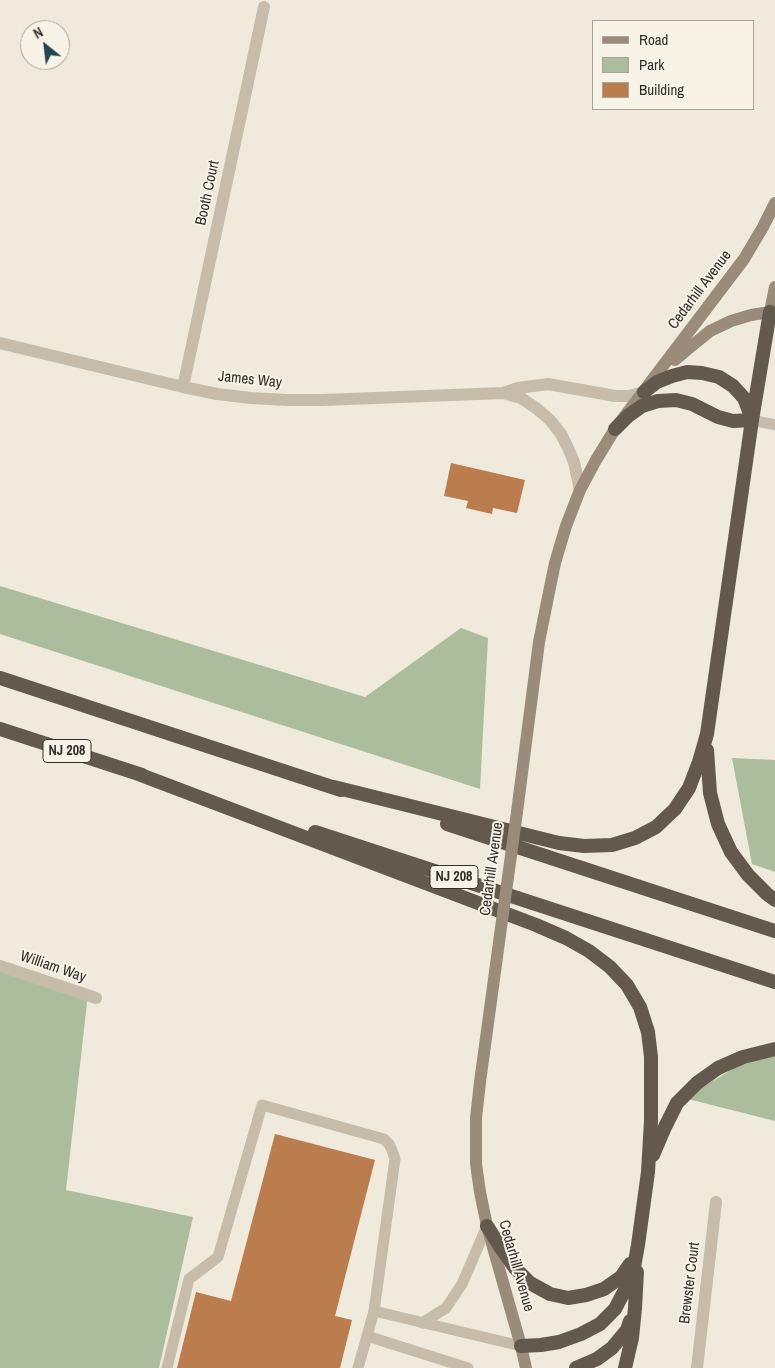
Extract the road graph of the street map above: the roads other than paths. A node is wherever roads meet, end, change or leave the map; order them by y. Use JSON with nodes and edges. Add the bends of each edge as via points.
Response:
{"nodes":[{"id":1,"x":264,"y":6,"type":"dead end"},
{"id":2,"x":775,"y":203,"type":"edge"},
{"id":3,"x":775,"y":287,"type":"edge"},
{"id":4,"x":770,"y":312,"type":"junction"},
{"id":5,"x":0,"y":343,"type":"edge"},
{"id":6,"x":183,"y":387,"type":"junction"},
{"id":7,"x":644,"y":392,"type":"junction"},
{"id":8,"x":503,"y":393,"type":"junction"},
{"id":9,"x":752,"y":420,"type":"junction"},
{"id":10,"x":775,"y":425,"type":"edge"},
{"id":11,"x":614,"y":429,"type":"junction"},
{"id":12,"x":580,"y":490,"type":"junction"},
{"id":13,"x":0,"y":678,"type":"edge"},
{"id":14,"x":0,"y":729,"type":"edge"},
{"id":15,"x":707,"y":734,"type":"junction"},
{"id":16,"x":133,"y":772,"type":"junction"},
{"id":17,"x":334,"y":787,"type":"junction"},
{"id":18,"x":775,"y":900,"type":"edge"},
{"id":19,"x":775,"y":931,"type":"edge"},
{"id":20,"x":0,"y":966,"type":"edge"},
{"id":21,"x":775,"y":982,"type":"edge"},
{"id":22,"x":96,"y":998,"type":"dead end"},
{"id":23,"x":775,"y":1049,"type":"edge"},
{"id":24,"x":648,"y":1172,"type":"junction"},
{"id":25,"x":716,"y":1202,"type":"dead end"},
{"id":26,"x":487,"y":1226,"type":"junction"},
{"id":27,"x":638,"y":1245,"type":"junction"},
{"id":28,"x":635,"y":1308,"type":"junction"},
{"id":29,"x":374,"y":1311,"type":"junction"},
{"id":30,"x":422,"y":1323,"type":"junction"},
{"id":31,"x":367,"y":1336,"type":"junction"},
{"id":32,"x":521,"y":1346,"type":"junction"},
{"id":33,"x":167,"y":1368,"type":"edge"},
{"id":34,"x":358,"y":1368,"type":"edge"},
{"id":35,"x":468,"y":1368,"type":"edge"},
{"id":36,"x":526,"y":1368,"type":"edge"},
{"id":37,"x":576,"y":1368,"type":"edge"},
{"id":38,"x":625,"y":1368,"type":"edge"},
{"id":39,"x":697,"y":1368,"type":"edge"}],
"edges":[{"from":1,"to":6,"type":"street","name":"Booth Court"},
{"from":2,"to":7,"type":"main road","name":"Cedarhill Avenue","via":[[744,259]]},
{"from":3,"to":4,"type":"main road"},
{"from":4,"to":7,"type":"main road","name":"Cedarhill Avenue","via":[[731,321],[710,331]]},
{"from":4,"to":9,"type":"highway"},
{"from":5,"to":6,"type":"street","name":"James Way"},
{"from":6,"to":8,"type":"street","name":"James Way","via":[[217,394],[287,400]]},
{"from":7,"to":8,"type":"street","name":"James Way","via":[[615,396],[548,384]]},
{"from":7,"to":9,"type":"highway","via":[[672,376],[702,373],[733,386],[744,398]]},
{"from":7,"to":11,"type":"main road","name":"Cedarhill Avenue"},
{"from":8,"to":12,"type":"street","name":"James Way","via":[[521,398],[550,420],[568,448]]},
{"from":9,"to":10,"type":"lane"},
{"from":9,"to":11,"type":"highway","via":[[734,421],[676,400],[658,401],[642,406]]},
{"from":9,"to":15,"type":"highway"},
{"from":11,"to":12,"type":"main road","name":"Cedarhill Avenue"},
{"from":12,"to":26,"type":"main road","name":"Cedarhill Avenue","bridge":true,"via":[[557,554],[539,642],[480,1082],[476,1164]]},
{"from":13,"to":17,"type":"highway"},
{"from":14,"to":16,"type":"highway","number":"NJ 208"},
{"from":15,"to":17,"type":"highway","via":[[689,788],[675,808],[656,827],[612,845],[559,843]]},
{"from":15,"to":18,"type":"highway","via":[[710,793],[718,824],[730,852],[748,875]]},
{"from":16,"to":21,"type":"highway","number":"NJ 208"},
{"from":16,"to":24,"type":"highway","via":[[536,925],[589,951],[610,967],[627,985],[640,1007],[648,1032],[652,1085]]},
{"from":17,"to":19,"type":"highway"},
{"from":20,"to":22,"type":"street","name":"William Way"},
{"from":23,"to":24,"type":"highway","via":[[743,1057],[718,1068],[697,1083],[677,1103]]},
{"from":24,"to":27,"type":"highway"},
{"from":25,"to":39,"type":"street","name":"Brewster Court"},
{"from":26,"to":27,"type":"highway","via":[[515,1268],[530,1283],[550,1294],[568,1298],[604,1289],[621,1277]]},
{"from":26,"to":30,"type":"lane","via":[[462,1284],[446,1308]]},
{"from":26,"to":32,"type":"main road","name":"Cedarhill Avenue"},
{"from":27,"to":28,"type":"highway"},
{"from":27,"to":32,"type":"highway","via":[[626,1288],[615,1309],[600,1324],[559,1342]]},
{"from":28,"to":37,"type":"highway","via":[[627,1330],[612,1348]]},
{"from":28,"to":38,"type":"highway"},
{"from":29,"to":30,"type":"lane"},
{"from":29,"to":31,"type":"lane"},
{"from":29,"to":33,"type":"lane","via":[[394,1159],[389,1144],[262,1105],[218,1258],[189,1279]]},
{"from":30,"to":32,"type":"lane"},
{"from":31,"to":34,"type":"lane"},
{"from":31,"to":35,"type":"lane"},
{"from":32,"to":36,"type":"main road","name":"Cedarhill Avenue"}]}
